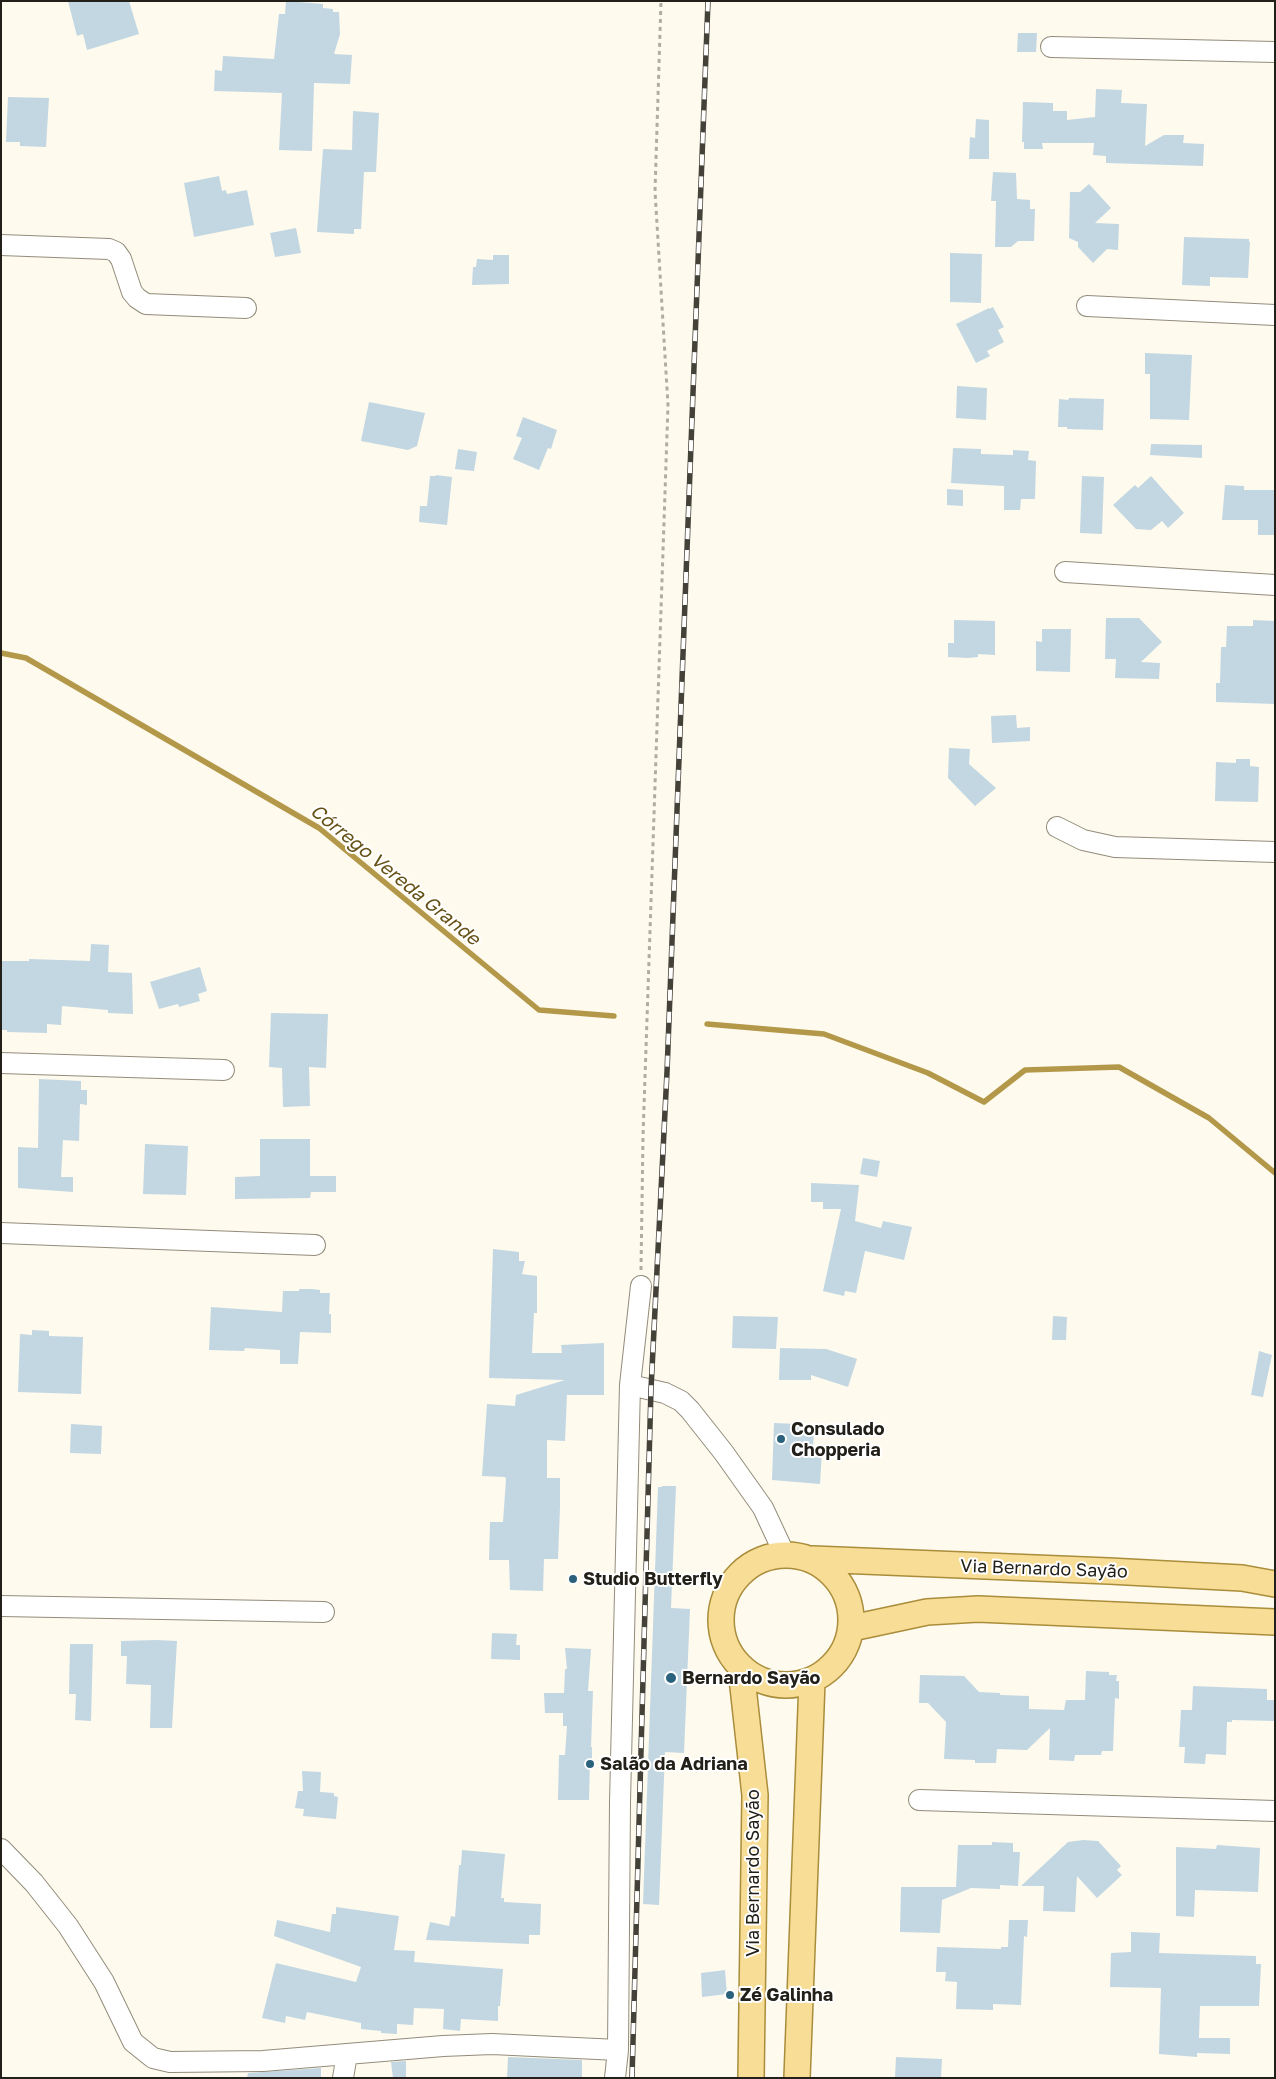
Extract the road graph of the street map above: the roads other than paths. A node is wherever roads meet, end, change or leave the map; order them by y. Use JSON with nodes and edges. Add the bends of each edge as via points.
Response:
{"nodes":[{"id":1,"x":1051,"y":47,"type":"dead end"},
{"id":2,"x":1275,"y":52,"type":"edge"},
{"id":3,"x":1,"y":245,"type":"edge"},
{"id":4,"x":1087,"y":306,"type":"dead end"},
{"id":5,"x":246,"y":308,"type":"dead end"},
{"id":6,"x":1275,"y":315,"type":"edge"},
{"id":7,"x":1065,"y":572,"type":"dead end"},
{"id":8,"x":1275,"y":586,"type":"edge"},
{"id":9,"x":1057,"y":827,"type":"dead end"},
{"id":10,"x":1275,"y":852,"type":"edge"},
{"id":11,"x":1,"y":1063,"type":"edge"},
{"id":12,"x":224,"y":1070,"type":"dead end"},
{"id":13,"x":1,"y":1233,"type":"edge"},
{"id":14,"x":315,"y":1245,"type":"dead end"},
{"id":15,"x":641,"y":1286,"type":"road end"},
{"id":16,"x":630,"y":1385,"type":"junction"},
{"id":17,"x":784,"y":1553,"type":"junction"},
{"id":18,"x":814,"y":1559,"type":"junction"},
{"id":19,"x":1275,"y":1584,"type":"edge"},
{"id":20,"x":1,"y":1606,"type":"edge"},
{"id":21,"x":324,"y":1612,"type":"dead end"},
{"id":22,"x":1275,"y":1622,"type":"edge"},
{"id":23,"x":852,"y":1628,"type":"junction"},
{"id":24,"x":741,"y":1669,"type":"junction"},
{"id":25,"x":812,"y":1681,"type":"junction"},
{"id":26,"x":919,"y":1800,"type":"dead end"},
{"id":27,"x":1275,"y":1811,"type":"edge"},
{"id":28,"x":1,"y":1849,"type":"edge"},
{"id":29,"x":618,"y":2050,"type":"junction"},
{"id":30,"x":347,"y":2054,"type":"junction"},
{"id":31,"x":343,"y":2078,"type":"edge"},
{"id":32,"x":616,"y":2078,"type":"edge"},
{"id":33,"x":751,"y":2078,"type":"edge"},
{"id":34,"x":797,"y":2078,"type":"edge"}],
"edges":[{"from":1,"to":2,"type":"street"},
{"from":3,"to":5,"type":"street","via":[[109,249],[121,259],[132,292],[146,304]]},
{"from":4,"to":6,"type":"street"},
{"from":7,"to":8,"type":"street"},
{"from":9,"to":10,"type":"street","via":[[1084,840],[1115,846]]},
{"from":11,"to":12,"type":"street"},
{"from":13,"to":14,"type":"street"},
{"from":15,"to":16,"type":"street"},
{"from":16,"to":17,"type":"street","via":[[665,1393],[690,1410],[763,1508]]},
{"from":16,"to":29,"type":"street","via":[[620,1792]]},
{"from":17,"to":18,"type":"main road"},
{"from":17,"to":24,"type":"main road","via":[[754,1562],[731,1582],[720,1612],[724,1643]]},
{"from":18,"to":19,"type":"main road","name":"Via Bernardo Sayão","via":[[1242,1578]]},
{"from":18,"to":23,"type":"main road","via":[[836,1576],[849,1600]]},
{"from":20,"to":21,"type":"street"},
{"from":22,"to":23,"type":"main road","via":[[978,1609],[927,1612]]},
{"from":23,"to":25,"type":"main road","via":[[839,1660]]},
{"from":24,"to":25,"type":"main road","via":[[775,1685]]},
{"from":24,"to":33,"type":"main road","name":"Via Bernardo Sayão","via":[[755,1794]]},
{"from":25,"to":34,"type":"main road"},
{"from":26,"to":27,"type":"street"},
{"from":28,"to":30,"type":"street","via":[[34,1883],[68,1926],[104,1982],[133,2042],[153,2058],[208,2063]]},
{"from":29,"to":30,"type":"street","via":[[492,2044]]},
{"from":29,"to":32,"type":"street"},
{"from":30,"to":31,"type":"street"}]}
